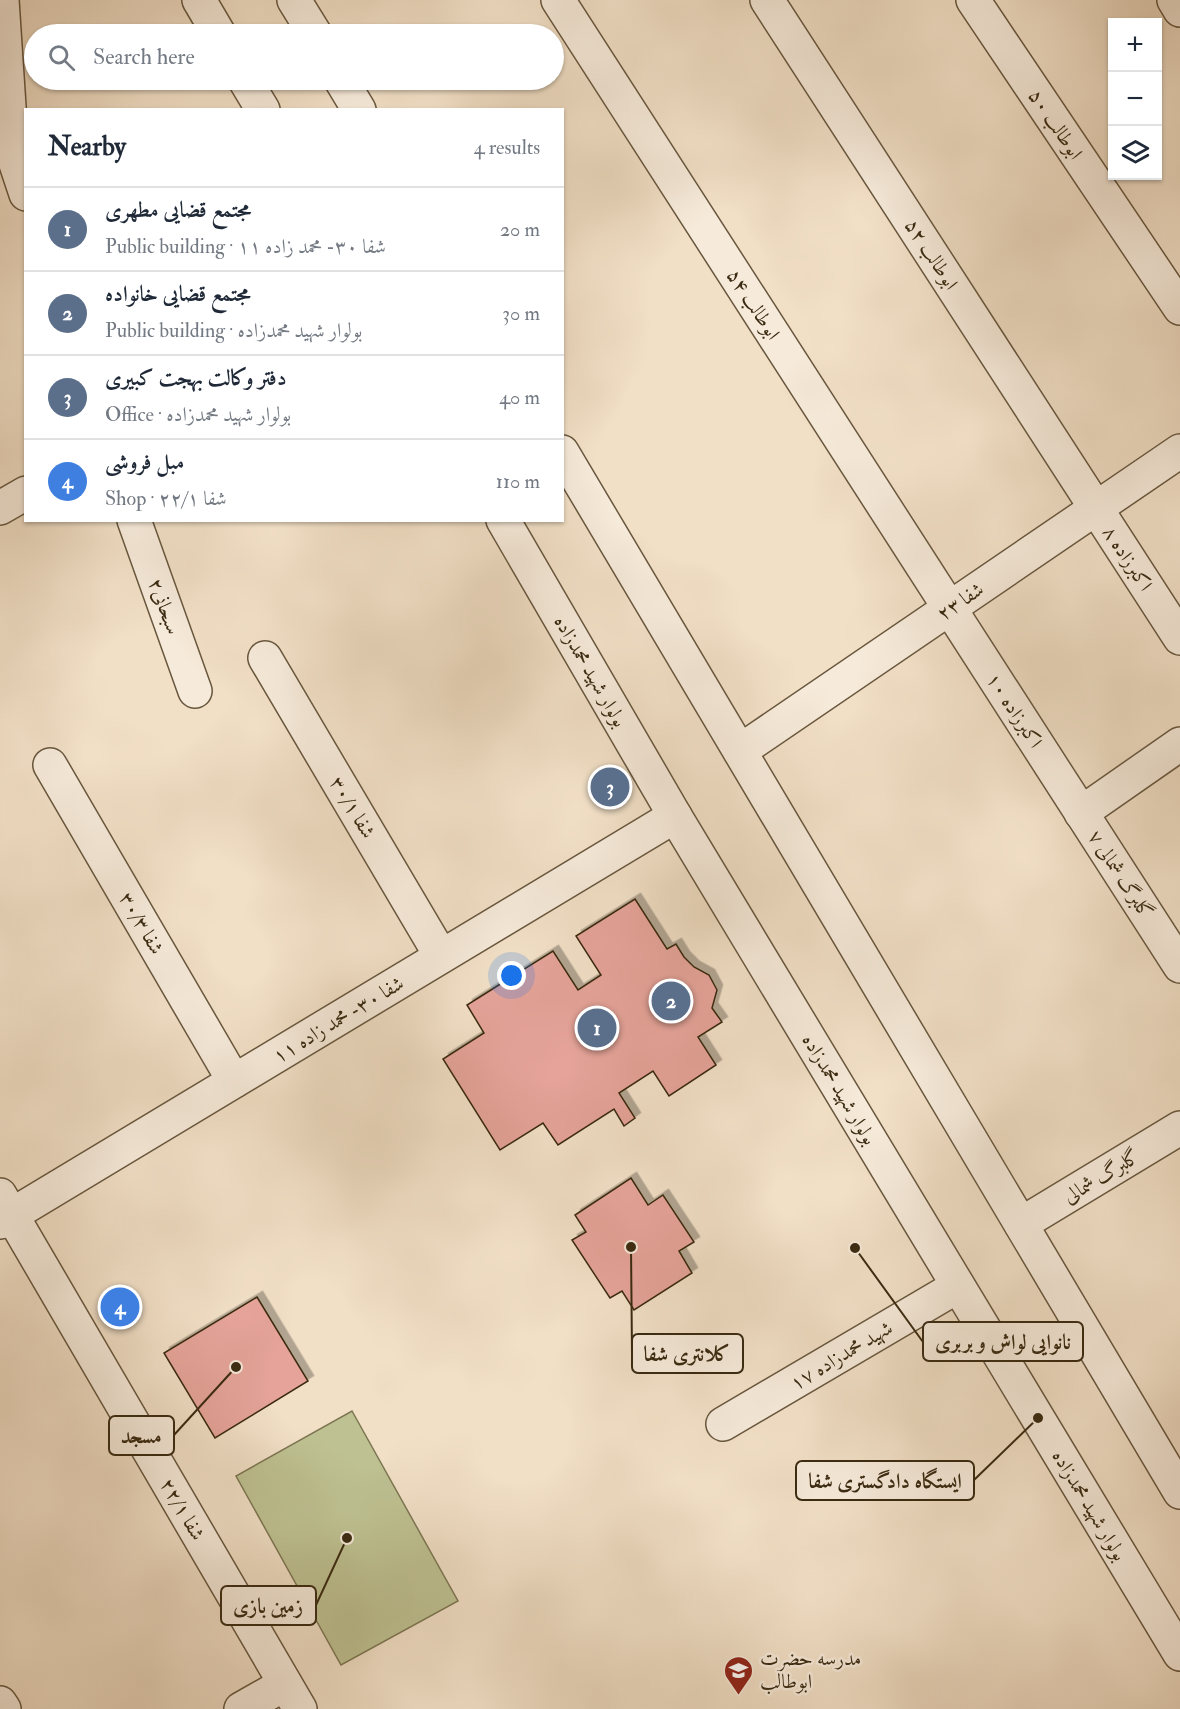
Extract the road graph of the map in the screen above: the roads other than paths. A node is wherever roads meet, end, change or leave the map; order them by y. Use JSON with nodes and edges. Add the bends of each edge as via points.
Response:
{"nodes":[{"id":1,"x":2,"y":0,"type":"edge"},
{"id":2,"x":199,"y":0,"type":"edge"},
{"id":3,"x":294,"y":0,"type":"edge"},
{"id":4,"x":558,"y":0,"type":"edge"},
{"id":5,"x":767,"y":0,"type":"edge"},
{"id":6,"x":972,"y":0,"type":"edge"},
{"id":7,"x":1174,"y":0,"type":"edge"},
{"id":8,"x":1180,"y":10,"type":"edge"},
{"id":9,"x":213,"y":24,"type":"edge"},
{"id":10,"x":309,"y":24,"type":"edge"},
{"id":11,"x":251,"y":90,"type":"edge"},
{"id":12,"x":347,"y":90,"type":"edge"},
{"id":13,"x":262,"y":108,"type":"edge"},
{"id":14,"x":358,"y":108,"type":"edge"},
{"id":15,"x":24,"y":188,"type":"edge"},
{"id":16,"x":1180,"y":308,"type":"edge"},
{"id":17,"x":1180,"y":451,"type":"edge"},
{"id":18,"x":564,"y":455,"type":"edge"},
{"id":19,"x":24,"y":494,"type":"edge"},
{"id":20,"x":0,"y":508,"type":"edge"},
{"id":21,"x":1096,"y":508,"type":"junction"},
{"id":22,"x":135,"y":522,"type":"edge"},
{"id":23,"x":504,"y":522,"type":"edge"},
{"id":24,"x":949,"y":608,"type":"junction"},
{"id":25,"x":1180,"y":638,"type":"edge"},
{"id":26,"x":265,"y":658,"type":"dead end"},
{"id":27,"x":195,"y":691,"type":"dead end"},
{"id":28,"x":1180,"y":744,"type":"edge"},
{"id":29,"x":740,"y":752,"type":"junction"},
{"id":30,"x":50,"y":765,"type":"dead end"},
{"id":31,"x":1082,"y":813,"type":"junction"},
{"id":32,"x":675,"y":816,"type":"junction"},
{"id":33,"x":441,"y":956,"type":"junction"},
{"id":34,"x":1180,"y":966,"type":"edge"},
{"id":35,"x":234,"y":1081,"type":"junction"},
{"id":36,"x":1180,"y":1128,"type":"edge"},
{"id":37,"x":4,"y":1210,"type":"edge"},
{"id":38,"x":1021,"y":1224,"type":"junction"},
{"id":39,"x":958,"y":1286,"type":"junction"},
{"id":40,"x":723,"y":1424,"type":"dead end"},
{"id":41,"x":1180,"y":1492,"type":"edge"},
{"id":42,"x":1180,"y":1654,"type":"edge"},
{"id":43,"x":293,"y":1697,"type":"edge"},
{"id":44,"x":0,"y":1703,"type":"edge"},
{"id":45,"x":4,"y":1709,"type":"edge"},
{"id":46,"x":241,"y":1709,"type":"edge"}],
"edges":[{"from":1,"to":15,"type":"street","via":[[12,152]]},
{"from":2,"to":9,"type":"street"},
{"from":3,"to":10,"type":"street"},
{"from":4,"to":24,"type":"street","name":"ابوطالب ۵۴"},
{"from":5,"to":21,"type":"street","name":"ابوطالب ۵۲"},
{"from":6,"to":16,"type":"street","name":"ابوطالب ۵۰"},
{"from":7,"to":8,"type":"street"},
{"from":11,"to":13,"type":"street"},
{"from":12,"to":14,"type":"street"},
{"from":17,"to":21,"type":"street","name":"شفا ۲۳"},
{"from":18,"to":29,"type":"street"},
{"from":19,"to":20,"type":"street"},
{"from":21,"to":24,"type":"street","name":"شفا ۲۳"},
{"from":21,"to":25,"type":"street","name":"اکبرزاده ۸"},
{"from":22,"to":27,"type":"street","name":"سبحانی۲"},
{"from":23,"to":32,"type":"street","name":"بولوار شهید محمدزاده"},
{"from":24,"to":29,"type":"street","name":"شفا ۲۳"},
{"from":24,"to":31,"type":"street","name":"اکبرزاده ۱۰"},
{"from":26,"to":33,"type":"street","name":"شفا ۳۰/۱"},
{"from":28,"to":31,"type":"street"},
{"from":29,"to":38,"type":"street"},
{"from":30,"to":35,"type":"street","name":"۳۰/۳ شفا"},
{"from":31,"to":34,"type":"street","name":"گلبرگ شمالی ۷"},
{"from":32,"to":33,"type":"street","name":"شفا ۳۰- محمد زاده ۱۱"},
{"from":32,"to":39,"type":"street","name":"بولوار شهید محمدزاده"},
{"from":33,"to":35,"type":"street","name":"شفا ۳۰- محمد زاده ۱۱"},
{"from":35,"to":37,"type":"street","name":"شفا ۳۰- محمد زاده ۱۱"},
{"from":36,"to":38,"type":"street","name":"گلبرگ شمالی"},
{"from":37,"to":43,"type":"street","name":"۲۲/۱ شفا"},
{"from":38,"to":41,"type":"street"},
{"from":39,"to":40,"type":"street","name":"شهید محمدزاده ۱۷"},
{"from":39,"to":42,"type":"street","name":"بولوار شهید محمدزاده"},
{"from":43,"to":46,"type":"street"},
{"from":44,"to":45,"type":"street"}]}
